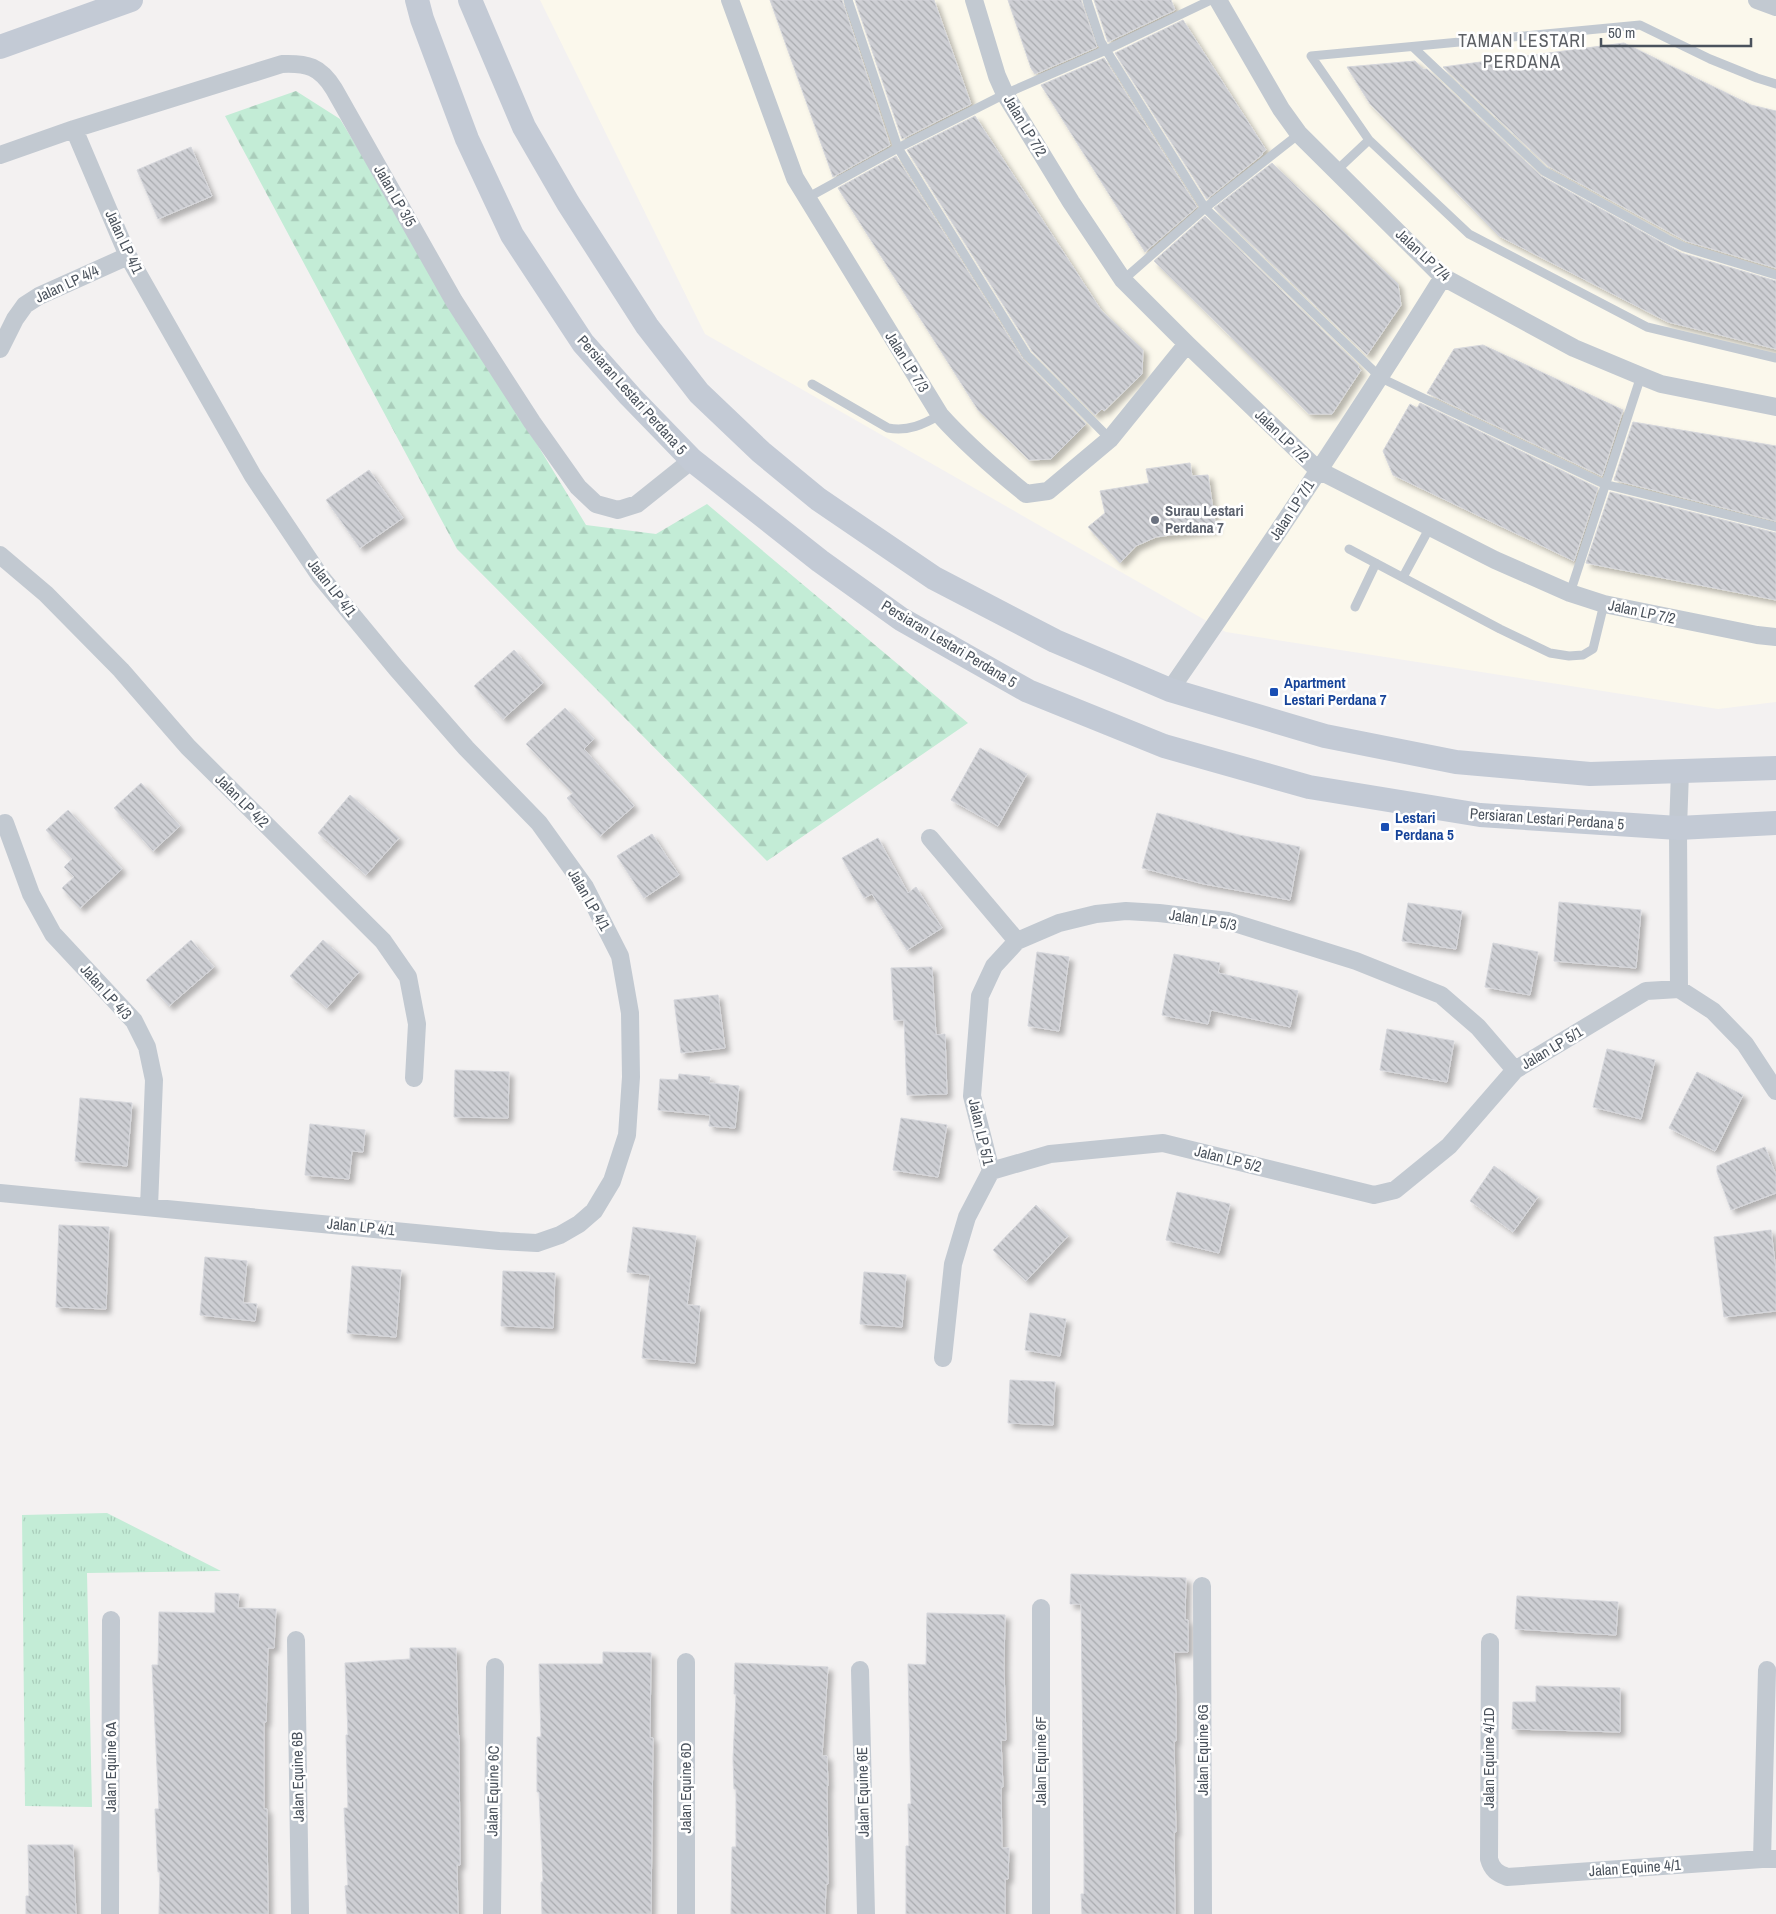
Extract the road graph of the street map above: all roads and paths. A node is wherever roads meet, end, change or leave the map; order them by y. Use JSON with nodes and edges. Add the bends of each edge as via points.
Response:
{"nodes":[{"id":1,"x":131,"y":0,"type":"edge"},
{"id":2,"x":470,"y":0,"type":"edge"},
{"id":3,"x":730,"y":0,"type":"edge"},
{"id":4,"x":848,"y":0,"type":"edge"},
{"id":5,"x":974,"y":0,"type":"edge"},
{"id":6,"x":1087,"y":0,"type":"edge"},
{"id":7,"x":1211,"y":0,"type":"edge"},
{"id":8,"x":1218,"y":0,"type":"edge"},
{"id":9,"x":1757,"y":0,"type":"edge"},
{"id":10,"x":416,"y":6,"type":"edge"},
{"id":11,"x":1776,"y":7,"type":"edge"},
{"id":12,"x":0,"y":47,"type":"edge"},
{"id":13,"x":1413,"y":47,"type":"junction"},
{"id":14,"x":1106,"y":50,"type":"junction"},
{"id":15,"x":1776,"y":84,"type":"edge"},
{"id":16,"x":1005,"y":94,"type":"junction"},
{"id":17,"x":74,"y":129,"type":"junction"},
{"id":18,"x":1299,"y":134,"type":"junction"},
{"id":19,"x":1369,"y":140,"type":"junction"},
{"id":20,"x":898,"y":148,"type":"junction"},
{"id":21,"x":0,"y":155,"type":"edge"},
{"id":22,"x":1336,"y":171,"type":"junction"},
{"id":23,"x":807,"y":198,"type":"junction"},
{"id":24,"x":1205,"y":208,"type":"junction"},
{"id":25,"x":128,"y":256,"type":"junction"},
{"id":26,"x":1776,"y":275,"type":"edge"},
{"id":27,"x":1443,"y":277,"type":"junction"},
{"id":28,"x":1123,"y":280,"type":"junction"},
{"id":29,"x":1187,"y":344,"type":"junction"},
{"id":30,"x":0,"y":349,"type":"edge"},
{"id":31,"x":1776,"y":358,"type":"edge"},
{"id":32,"x":1640,"y":376,"type":"junction"},
{"id":33,"x":1381,"y":378,"type":"junction"},
{"id":34,"x":812,"y":384,"type":"dead end"},
{"id":35,"x":1776,"y":407,"type":"edge"},
{"id":36,"x":940,"y":414,"type":"junction"},
{"id":37,"x":1110,"y":439,"type":"junction"},
{"id":38,"x":692,"y":460,"type":"junction"},
{"id":39,"x":1318,"y":470,"type":"junction"},
{"id":40,"x":1604,"y":484,"type":"junction"},
{"id":41,"x":1430,"y":526,"type":"junction"},
{"id":42,"x":1776,"y":527,"type":"edge"},
{"id":43,"x":1349,"y":550,"type":"dead end"},
{"id":44,"x":0,"y":555,"type":"edge"},
{"id":45,"x":1376,"y":563,"type":"junction"},
{"id":46,"x":1403,"y":577,"type":"junction"},
{"id":47,"x":1570,"y":593,"type":"junction"},
{"id":48,"x":1604,"y":604,"type":"junction"},
{"id":49,"x":1355,"y":607,"type":"dead end"},
{"id":50,"x":1776,"y":637,"type":"edge"},
{"id":51,"x":1170,"y":690,"type":"junction"},
{"id":52,"x":1776,"y":768,"type":"edge"},
{"id":53,"x":1680,"y":772,"type":"junction"},
{"id":54,"x":5,"y":823,"type":"dead end"},
{"id":55,"x":1776,"y":823,"type":"edge"},
{"id":56,"x":1678,"y":828,"type":"junction"},
{"id":57,"x":930,"y":838,"type":"dead end"},
{"id":58,"x":1016,"y":941,"type":"junction"},
{"id":59,"x":1679,"y":990,"type":"junction"},
{"id":60,"x":1515,"y":1070,"type":"junction"},
{"id":61,"x":414,"y":1078,"type":"dead end"},
{"id":62,"x":1776,"y":1091,"type":"edge"},
{"id":63,"x":1450,"y":1146,"type":"joint"},
{"id":64,"x":990,"y":1171,"type":"junction"},
{"id":65,"x":0,"y":1193,"type":"edge"},
{"id":66,"x":149,"y":1207,"type":"junction"},
{"id":67,"x":943,"y":1358,"type":"dead end"},
{"id":68,"x":1202,"y":1586,"type":"dead end"},
{"id":69,"x":1041,"y":1608,"type":"dead end"},
{"id":70,"x":111,"y":1620,"type":"dead end"},
{"id":71,"x":296,"y":1640,"type":"dead end"},
{"id":72,"x":1490,"y":1642,"type":"dead end"},
{"id":73,"x":686,"y":1662,"type":"dead end"},
{"id":74,"x":495,"y":1667,"type":"dead end"},
{"id":75,"x":860,"y":1670,"type":"dead end"},
{"id":76,"x":1767,"y":1670,"type":"dead end"},
{"id":77,"x":1769,"y":1859,"type":"edge"},
{"id":78,"x":1495,"y":1872,"type":"joint"},
{"id":79,"x":110,"y":1914,"type":"edge"},
{"id":80,"x":300,"y":1914,"type":"edge"},
{"id":81,"x":492,"y":1914,"type":"edge"},
{"id":82,"x":686,"y":1914,"type":"edge"},
{"id":83,"x":866,"y":1914,"type":"edge"},
{"id":84,"x":1041,"y":1914,"type":"edge"},
{"id":85,"x":1203,"y":1914,"type":"edge"}],
"edges":[{"from":1,"to":12,"type":"main road"},
{"from":2,"to":51,"type":"main road","via":[[524,128],[647,326],[699,393],[761,452],[818,499],[934,578],[1054,641]]},
{"from":3,"to":23,"type":"street","name":"Jalan LP 7/3","via":[[795,178]]},
{"from":4,"to":20,"type":"lane"},
{"from":5,"to":16,"type":"street","name":"Jalan LP 7/2"},
{"from":6,"to":14,"type":"lane"},
{"from":7,"to":14,"type":"lane"},
{"from":8,"to":18,"type":"street","name":"Jalan LP 7/4"},
{"from":9,"to":11,"type":"street"},
{"from":10,"to":38,"type":"main road","name":"Persiaran Lestari Perdana 5","via":[[467,140],[512,235],[583,343]]},
{"from":13,"to":15,"type":"lane","via":[[1640,25],[1710,59]]},
{"from":13,"to":19,"type":"lane","via":[[1311,56]]},
{"from":13,"to":26,"type":"lane","via":[[1544,171],[1684,247]]},
{"from":14,"to":16,"type":"lane"},
{"from":14,"to":24,"type":"lane"},
{"from":16,"to":20,"type":"lane"},
{"from":16,"to":28,"type":"street","name":"Jalan LP 7/2"},
{"from":17,"to":21,"type":"street","name":"Jalan LP 3/5"},
{"from":17,"to":25,"type":"street","name":"Jalan LP 4/1"},
{"from":17,"to":38,"type":"street","name":"Jalan LP 3/5","via":[[282,64],[310,66],[328,79],[454,300],[578,487],[596,504],[618,510],[637,504]]},
{"from":18,"to":22,"type":"street","name":"Jalan LP 7/4"},
{"from":18,"to":24,"type":"lane"},
{"from":19,"to":22,"type":"lane"},
{"from":19,"to":31,"type":"lane","via":[[1469,234],[1647,327]]},
{"from":20,"to":23,"type":"lane"},
{"from":20,"to":37,"type":"lane","via":[[1027,355]]},
{"from":22,"to":27,"type":"street","name":"Jalan LP 7/4"},
{"from":23,"to":36,"type":"street","name":"Jalan LP 7/3"},
{"from":24,"to":28,"type":"lane"},
{"from":24,"to":33,"type":"lane"},
{"from":25,"to":30,"type":"street","name":"Jalan LP 4/4","via":[[25,305]]},
{"from":25,"to":66,"type":"street","name":"Jalan LP 4/1","via":[[253,476],[320,576],[466,748],[539,824],[585,887],[620,956],[630,1013],[631,1077],[627,1135],[612,1181],[594,1210],[560,1235],[537,1243],[499,1241]]},
{"from":27,"to":32,"type":"street","name":"Jalan LP 7/4","via":[[1574,348]]},
{"from":27,"to":33,"type":"street","name":"Jalan LP 7/1"},
{"from":28,"to":29,"type":"street","name":"Jalan LP 7/2"},
{"from":29,"to":37,"type":"street","name":"Jalan LP 7/3"},
{"from":29,"to":39,"type":"street","name":"Jalan LP 7/2"},
{"from":32,"to":35,"type":"street","name":"Jalan LP 7/4","via":[[1660,384]]},
{"from":32,"to":40,"type":"lane"},
{"from":33,"to":39,"type":"street","name":"Jalan LP 7/1"},
{"from":33,"to":40,"type":"lane"},
{"from":34,"to":36,"type":"lane","via":[[888,428],[897,430],[924,424]]},
{"from":36,"to":37,"type":"street","name":"Jalan LP 7/3","via":[[990,465],[1026,494],[1048,491]]},
{"from":38,"to":56,"type":"main road","name":"Persiaran Lestari Perdana 5","via":[[820,561],[901,619],[1028,691],[1164,746],[1309,787],[1480,815]]},
{"from":39,"to":41,"type":"street","name":"Jalan LP 7/2"},
{"from":39,"to":51,"type":"street","name":"Jalan LP 7/1"},
{"from":40,"to":42,"type":"lane"},
{"from":40,"to":47,"type":"lane"},
{"from":41,"to":46,"type":"lane"},
{"from":41,"to":47,"type":"street","name":"Jalan LP 7/2","via":[[1495,560]]},
{"from":43,"to":45,"type":"lane"},
{"from":44,"to":61,"type":"street","name":"Jalan LP 4/2","via":[[46,594],[121,670],[188,747],[383,941],[408,977],[417,1024]]},
{"from":45,"to":46,"type":"lane"},
{"from":45,"to":49,"type":"lane"},
{"from":46,"to":48,"type":"lane","via":[[1550,653],[1570,656],[1583,656],[1593,649]]},
{"from":47,"to":48,"type":"street","name":"Jalan LP 7/2"},
{"from":48,"to":50,"type":"street","name":"Jalan LP 7/2"},
{"from":51,"to":53,"type":"main road","via":[[1325,736],[1456,762],[1590,774]]},
{"from":52,"to":53,"type":"main road"},
{"from":53,"to":56,"type":"street"},
{"from":54,"to":66,"type":"street","name":"Jalan LP 4/3","via":[[31,894],[53,934],[134,1021],[146,1047],[154,1080]]},
{"from":55,"to":56,"type":"main road","name":"Persiaran Lestari Perdana 5"},
{"from":56,"to":59,"type":"street"},
{"from":57,"to":58,"type":"street"},
{"from":58,"to":60,"type":"street","name":"Jalan LP 5/3","via":[[1059,923],[1103,913],[1158,913],[1228,921],[1356,961],[1441,995],[1478,1027]]},
{"from":58,"to":64,"type":"street","name":"Jalan LP 5/1","via":[[994,966],[980,996],[972,1096]]},
{"from":59,"to":60,"type":"street","name":"Jalan LP 5/1","via":[[1646,991]]},
{"from":59,"to":62,"type":"street","via":[[1713,1011],[1738,1038]]},
{"from":60,"to":63,"type":"street","name":"Jalan LP 5/1"},
{"from":63,"to":64,"type":"street","name":"Jalan LP 5/2","via":[[1395,1190],[1374,1195],[1163,1143],[1050,1154]]},
{"from":64,"to":67,"type":"street","name":"Jalan LP 5/1","via":[[966,1217],[953,1264]]},
{"from":65,"to":66,"type":"street","name":"Jalan LP 4/1"},
{"from":68,"to":85,"type":"street","name":"Jalan Equine 6G"},
{"from":69,"to":84,"type":"street","name":"Jalan Equine 6F"},
{"from":70,"to":79,"type":"street","name":"Jalan Equine 6A"},
{"from":71,"to":80,"type":"street","name":"Jalan Equine 6B"},
{"from":72,"to":78,"type":"street","name":"Jalan Equine 4/1D","via":[[1489,1859]]},
{"from":73,"to":82,"type":"street","name":"Jalan Equine 6D"},
{"from":74,"to":81,"type":"street","name":"Jalan Equine 6C"},
{"from":75,"to":83,"type":"street","name":"Jalan Equine 6E"},
{"from":76,"to":77,"type":"street"},
{"from":77,"to":78,"type":"street","name":"Jalan Equine 4/1","via":[[1507,1877]]}]}
